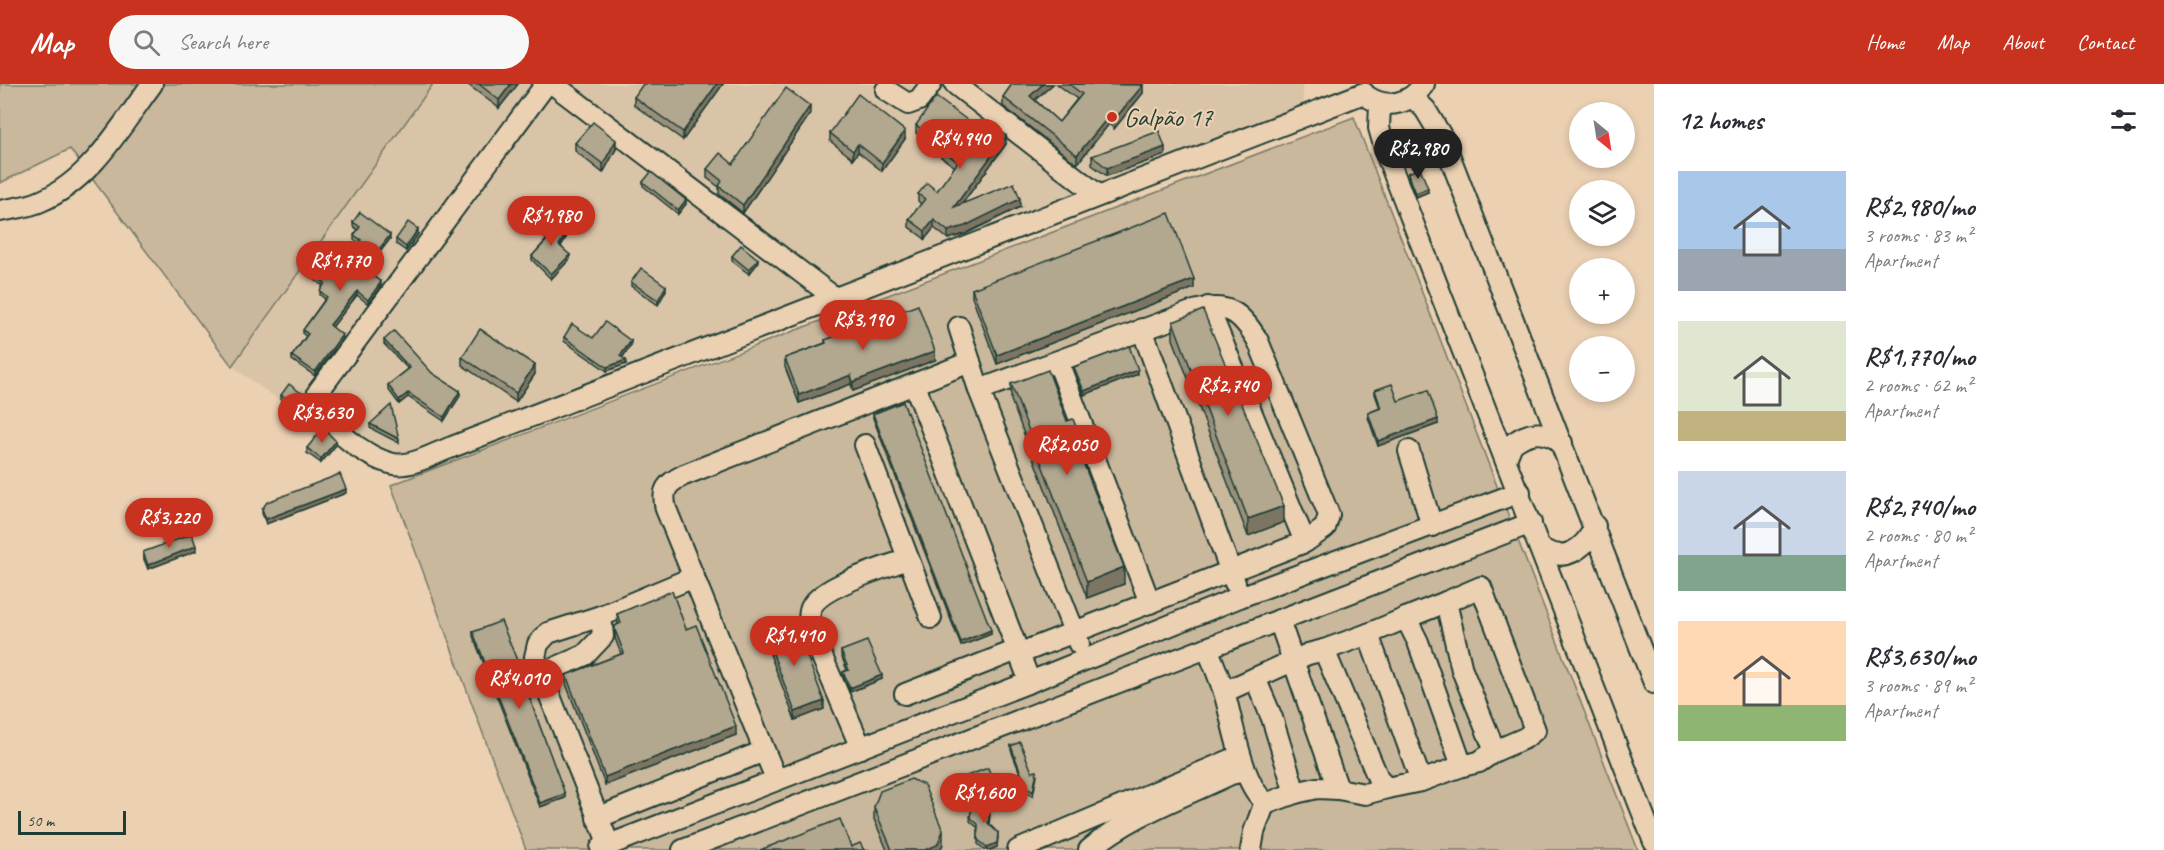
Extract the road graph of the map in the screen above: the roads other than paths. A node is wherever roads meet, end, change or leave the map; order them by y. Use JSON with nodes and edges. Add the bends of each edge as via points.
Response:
{"nodes":[{"id":1,"x":152,"y":84,"type":"edge"},
{"id":2,"x":546,"y":84,"type":"edge"},
{"id":3,"x":553,"y":84,"type":"edge"},
{"id":4,"x":931,"y":84,"type":"edge"},
{"id":5,"x":955,"y":84,"type":"edge"},
{"id":6,"x":886,"y":90,"type":"dead end"},
{"id":7,"x":1418,"y":91,"type":"edge"},
{"id":8,"x":1365,"y":94,"type":"edge"},
{"id":9,"x":1098,"y":195,"type":"junction"},
{"id":10,"x":0,"y":211,"type":"edge"},
{"id":11,"x":835,"y":298,"type":"junction"},
{"id":12,"x":1208,"y":307,"type":"junction"},
{"id":13,"x":959,"y":327,"type":"dead end"},
{"id":14,"x":1142,"y":329,"type":"junction"},
{"id":15,"x":1058,"y":362,"type":"junction"},
{"id":16,"x":970,"y":363,"type":"junction"},
{"id":17,"x":915,"y":386,"type":"junction"},
{"id":18,"x":979,"y":390,"type":"junction"},
{"id":19,"x":1562,"y":442,"type":"junction"},
{"id":20,"x":865,"y":445,"type":"dead end"},
{"id":21,"x":1409,"y":451,"type":"dead end"},
{"id":22,"x":1506,"y":459,"type":"junction"},
{"id":23,"x":1520,"y":492,"type":"junction"},
{"id":24,"x":1531,"y":523,"type":"junction"},
{"id":25,"x":1432,"y":526,"type":"junction"},
{"id":26,"x":1595,"y":526,"type":"junction"},
{"id":27,"x":1305,"y":542,"type":"junction"},
{"id":28,"x":1541,"y":548,"type":"junction"},
{"id":29,"x":908,"y":559,"type":"junction"},
{"id":30,"x":1231,"y":571,"type":"junction"},
{"id":31,"x":694,"y":577,"type":"junction"},
{"id":32,"x":1240,"y":597,"type":"junction"},
{"id":33,"x":1446,"y":602,"type":"junction"},
{"id":34,"x":1150,"y":603,"type":"junction"},
{"id":35,"x":601,"y":616,"type":"junction"},
{"id":36,"x":931,"y":618,"type":"dead end"},
{"id":37,"x":1406,"y":618,"type":"junction"},
{"id":38,"x":1279,"y":620,"type":"junction"},
{"id":39,"x":1076,"y":632,"type":"junction"},
{"id":40,"x":1368,"y":634,"type":"junction"},
{"id":41,"x":1207,"y":648,"type":"junction"},
{"id":42,"x":1323,"y":650,"type":"junction"},
{"id":43,"x":1013,"y":654,"type":"junction"},
{"id":44,"x":1084,"y":660,"type":"junction"},
{"id":45,"x":1294,"y":661,"type":"junction"},
{"id":46,"x":541,"y":674,"type":"junction"},
{"id":47,"x":949,"y":678,"type":"junction"},
{"id":48,"x":1255,"y":678,"type":"junction"},
{"id":49,"x":1030,"y":682,"type":"junction"},
{"id":50,"x":1654,"y":683,"type":"edge"},
{"id":51,"x":1224,"y":692,"type":"junction"},
{"id":52,"x":905,"y":694,"type":"dead end"},
{"id":53,"x":961,"y":708,"type":"junction"},
{"id":54,"x":861,"y":748,"type":"junction"},
{"id":55,"x":764,"y":751,"type":"junction"},
{"id":56,"x":1495,"y":751,"type":"junction"},
{"id":57,"x":1243,"y":763,"type":"junction"},
{"id":58,"x":1462,"y":766,"type":"junction"},
{"id":59,"x":776,"y":779,"type":"junction"},
{"id":60,"x":1421,"y":781,"type":"junction"},
{"id":61,"x":1387,"y":788,"type":"junction"},
{"id":62,"x":1338,"y":789,"type":"junction"},
{"id":63,"x":1295,"y":793,"type":"junction"},
{"id":64,"x":1265,"y":802,"type":"junction"},
{"id":65,"x":1121,"y":817,"type":"junction"},
{"id":66,"x":597,"y":818,"type":"junction"},
{"id":67,"x":1653,"y":836,"type":"edge"},
{"id":68,"x":683,"y":850,"type":"edge"},
{"id":69,"x":1018,"y":850,"type":"edge"},
{"id":70,"x":1089,"y":850,"type":"edge"},
{"id":71,"x":1251,"y":850,"type":"edge"}],
"edges":[{"from":1,"to":10,"type":"lane","via":[[94,161],[70,184],[40,202]]},
{"from":2,"to":11,"type":"lane","via":[[318,392],[326,420],[348,439],[395,464],[415,461]]},
{"from":3,"to":11,"type":"lane"},
{"from":4,"to":6,"type":"lane","via":[[919,100],[908,104]]},
{"from":5,"to":9,"type":"lane"},
{"from":7,"to":8,"type":"lane"},
{"from":7,"to":19,"type":"lane","via":[[1443,139]]},
{"from":8,"to":9,"type":"lane"},
{"from":8,"to":22,"type":"lane"},
{"from":9,"to":11,"type":"lane"},
{"from":12,"to":14,"type":"lane"},
{"from":12,"to":27,"type":"lane"},
{"from":12,"to":27,"type":"lane","via":[[1222,306],[1243,318],[1258,341],[1329,515],[1325,528]]},
{"from":13,"to":16,"type":"lane"},
{"from":14,"to":15,"type":"lane"},
{"from":14,"to":30,"type":"lane"},
{"from":15,"to":18,"type":"lane"},
{"from":15,"to":34,"type":"lane"},
{"from":16,"to":17,"type":"lane"},
{"from":16,"to":18,"type":"lane"},
{"from":17,"to":31,"type":"lane","via":[[668,484],[664,495],[666,509]]},
{"from":17,"to":43,"type":"lane"},
{"from":18,"to":39,"type":"lane"},
{"from":19,"to":22,"type":"lane","via":[[1543,432],[1531,433],[1512,444]]},
{"from":19,"to":26,"type":"lane"},
{"from":20,"to":29,"type":"lane"},
{"from":21,"to":25,"type":"lane"},
{"from":22,"to":23,"type":"lane"},
{"from":23,"to":24,"type":"lane"},
{"from":23,"to":25,"type":"lane"},
{"from":24,"to":28,"type":"lane"},
{"from":24,"to":38,"type":"lane"},
{"from":25,"to":32,"type":"lane"},
{"from":26,"to":28,"type":"lane","via":[[1588,542],[1569,554],[1559,556]]},
{"from":26,"to":50,"type":"lane"},
{"from":27,"to":30,"type":"lane"},
{"from":28,"to":67,"type":"lane"},
{"from":29,"to":36,"type":"lane"},
{"from":29,"to":54,"type":"lane","via":[[842,584],[822,595],[810,610],[814,638]]},
{"from":30,"to":32,"type":"lane"},
{"from":30,"to":34,"type":"lane"},
{"from":31,"to":35,"type":"lane"},
{"from":31,"to":55,"type":"lane"},
{"from":32,"to":44,"type":"lane"},
{"from":33,"to":37,"type":"lane"},
{"from":33,"to":56,"type":"lane","via":[[1462,670]]},
{"from":33,"to":56,"type":"lane","via":[[1481,587],[1534,724],[1531,734]]},
{"from":34,"to":39,"type":"lane"},
{"from":35,"to":46,"type":"lane","via":[[603,636],[592,651]]},
{"from":35,"to":46,"type":"lane","via":[[541,639],[535,657]]},
{"from":37,"to":40,"type":"lane"},
{"from":37,"to":58,"type":"lane"},
{"from":38,"to":41,"type":"lane"},
{"from":38,"to":45,"type":"lane"},
{"from":39,"to":43,"type":"lane"},
{"from":39,"to":44,"type":"lane"},
{"from":40,"to":42,"type":"lane"},
{"from":40,"to":60,"type":"lane"},
{"from":41,"to":51,"type":"lane"},
{"from":41,"to":68,"type":"lane"},
{"from":42,"to":45,"type":"lane"},
{"from":42,"to":61,"type":"lane","via":[[1379,780]]},
{"from":43,"to":47,"type":"lane"},
{"from":43,"to":49,"type":"lane"},
{"from":44,"to":49,"type":"lane"},
{"from":45,"to":48,"type":"lane"},
{"from":45,"to":62,"type":"lane"},
{"from":46,"to":66,"type":"lane"},
{"from":47,"to":52,"type":"lane"},
{"from":47,"to":53,"type":"lane"},
{"from":48,"to":51,"type":"lane"},
{"from":48,"to":63,"type":"lane"},
{"from":49,"to":53,"type":"lane"},
{"from":51,"to":57,"type":"lane"},
{"from":53,"to":54,"type":"lane"},
{"from":54,"to":59,"type":"lane"},
{"from":55,"to":59,"type":"lane"},
{"from":55,"to":66,"type":"lane"},
{"from":56,"to":58,"type":"lane","via":[[1479,762]]},
{"from":57,"to":64,"type":"lane"},
{"from":57,"to":65,"type":"lane"},
{"from":58,"to":60,"type":"lane"},
{"from":59,"to":66,"type":"lane","via":[[605,847]]},
{"from":60,"to":61,"type":"lane"},
{"from":61,"to":62,"type":"lane","via":[[1365,794]]},
{"from":62,"to":63,"type":"lane"},
{"from":63,"to":64,"type":"lane"},
{"from":64,"to":71,"type":"lane"},
{"from":65,"to":69,"type":"lane"},
{"from":65,"to":70,"type":"lane"}]}
